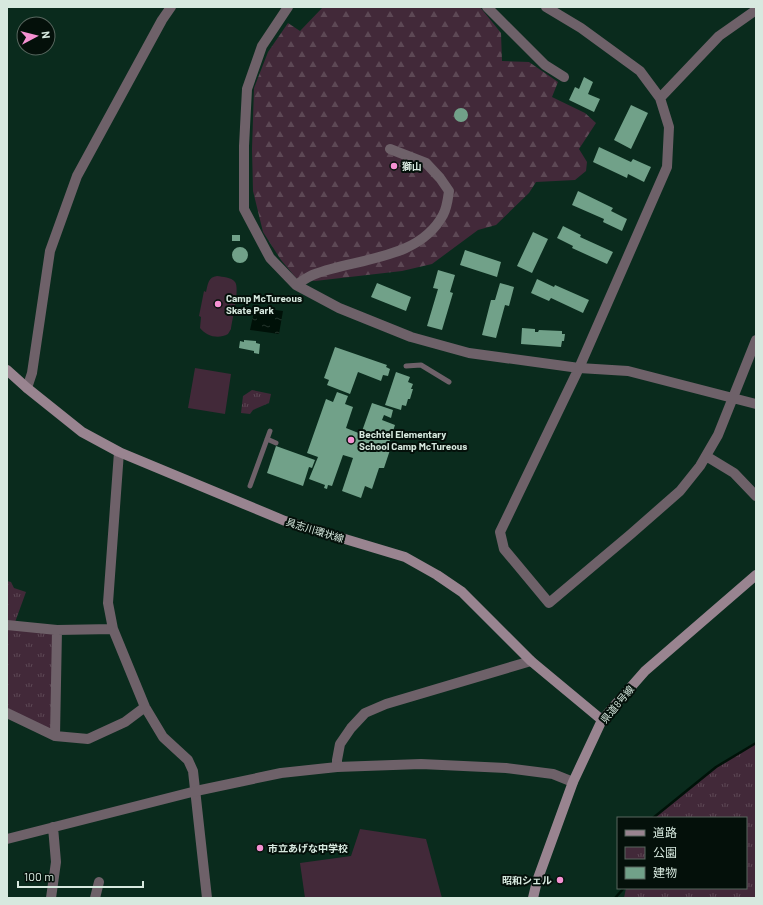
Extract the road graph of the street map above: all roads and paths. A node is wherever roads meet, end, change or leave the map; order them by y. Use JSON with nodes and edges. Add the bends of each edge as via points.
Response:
{"nodes":[{"id":1,"x":171,"y":7,"type":"edge"},
{"id":2,"x":288,"y":7,"type":"edge"},
{"id":3,"x":487,"y":7,"type":"edge"},
{"id":4,"x":546,"y":7,"type":"edge"},
{"id":5,"x":756,"y":10,"type":"edge"},
{"id":6,"x":564,"y":77,"type":"dead end"},
{"id":7,"x":660,"y":98,"type":"junction"},
{"id":8,"x":390,"y":149,"type":"dead end"},
{"id":9,"x":296,"y":285,"type":"junction"},
{"id":10,"x":756,"y":340,"type":"edge"},
{"id":11,"x":406,"y":366,"type":"dead end"},
{"id":12,"x":579,"y":368,"type":"junction"},
{"id":13,"x":7,"y":370,"type":"edge"},
{"id":14,"x":449,"y":382,"type":"dead end"},
{"id":15,"x":26,"y":388,"type":"junction"},
{"id":16,"x":733,"y":399,"type":"junction"},
{"id":17,"x":756,"y":404,"type":"edge"},
{"id":18,"x":270,"y":431,"type":"dead end"},
{"id":19,"x":267,"y":439,"type":"junction"},
{"id":20,"x":276,"y":442,"type":"dead end"},
{"id":21,"x":119,"y":452,"type":"junction"},
{"id":22,"x":706,"y":456,"type":"junction"},
{"id":23,"x":250,"y":486,"type":"dead end"},
{"id":24,"x":756,"y":496,"type":"edge"},
{"id":25,"x":756,"y":575,"type":"edge"},
{"id":26,"x":7,"y":625,"type":"edge"},
{"id":27,"x":58,"y":630,"type":"junction"},
{"id":28,"x":113,"y":630,"type":"junction"},
{"id":29,"x":531,"y":661,"type":"junction"},
{"id":30,"x":145,"y":707,"type":"junction"},
{"id":31,"x":7,"y":713,"type":"edge"},
{"id":32,"x":602,"y":720,"type":"junction"},
{"id":33,"x":54,"y":736,"type":"junction"},
{"id":34,"x":337,"y":767,"type":"junction"},
{"id":35,"x":573,"y":782,"type":"junction"},
{"id":36,"x":196,"y":791,"type":"junction"},
{"id":37,"x":53,"y":827,"type":"junction"},
{"id":38,"x":7,"y":839,"type":"edge"},
{"id":39,"x":99,"y":882,"type":"dead end"},
{"id":40,"x":51,"y":898,"type":"edge"},
{"id":41,"x":95,"y":898,"type":"edge"},
{"id":42,"x":207,"y":898,"type":"edge"},
{"id":43,"x":533,"y":898,"type":"edge"}],
"edges":[{"from":1,"to":15,"type":"street","via":[[77,176],[50,251],[32,373]]},
{"from":2,"to":9,"type":"street","via":[[262,46],[247,89],[244,209],[270,258]]},
{"from":3,"to":6,"type":"street","via":[[545,65]]},
{"from":4,"to":7,"type":"street","via":[[581,28],[640,71]]},
{"from":5,"to":7,"type":"street","via":[[719,36]]},
{"from":7,"to":12,"type":"street","via":[[669,127],[667,167]]},
{"from":8,"to":9,"type":"street","via":[[426,163],[440,178],[449,191],[444,214],[431,231],[409,247],[314,274]]},
{"from":9,"to":12,"type":"street","via":[[339,308],[411,337],[469,354]]},
{"from":10,"to":16,"type":"street"},
{"from":11,"to":14,"type":"lane","via":[[421,364]]},
{"from":12,"to":16,"type":"street","via":[[628,371]]},
{"from":12,"to":22,"type":"street","via":[[500,532],[504,549],[550,603],[680,491]]},
{"from":13,"to":15,"type":"main road","name":"具志川環状線"},
{"from":15,"to":21,"type":"main road","name":"具志川環状線","via":[[82,432]]},
{"from":16,"to":17,"type":"street"},
{"from":16,"to":22,"type":"street"},
{"from":18,"to":19,"type":"lane"},
{"from":19,"to":20,"type":"lane"},
{"from":19,"to":23,"type":"lane"},
{"from":21,"to":28,"type":"street","via":[[108,603]]},
{"from":21,"to":29,"type":"main road","name":"具志川環状線","via":[[285,521],[404,557],[462,592]]},
{"from":22,"to":24,"type":"street","via":[[734,473]]},
{"from":25,"to":32,"type":"main road","name":"県道8号線","via":[[645,671]]},
{"from":26,"to":27,"type":"street"},
{"from":27,"to":28,"type":"street"},
{"from":27,"to":33,"type":"street"},
{"from":28,"to":30,"type":"street"},
{"from":29,"to":32,"type":"main road","name":"具志川環状線"},
{"from":29,"to":34,"type":"street","via":[[386,704],[365,713],[340,744]]},
{"from":30,"to":33,"type":"street","via":[[125,722],[88,739]]},
{"from":30,"to":36,"type":"street","via":[[163,737],[188,760],[193,771]]},
{"from":31,"to":33,"type":"street"},
{"from":32,"to":35,"type":"main road","name":"県道8号線"},
{"from":34,"to":35,"type":"street","via":[[422,764],[498,768],[553,774]]},
{"from":34,"to":36,"type":"street","via":[[281,773]]},
{"from":35,"to":43,"type":"main road","name":"県道8号線","via":[[537,880]]},
{"from":36,"to":37,"type":"street"},
{"from":36,"to":42,"type":"street"},
{"from":37,"to":38,"type":"street"},
{"from":37,"to":40,"type":"street","via":[[56,862]]},
{"from":39,"to":41,"type":"street"}]}
